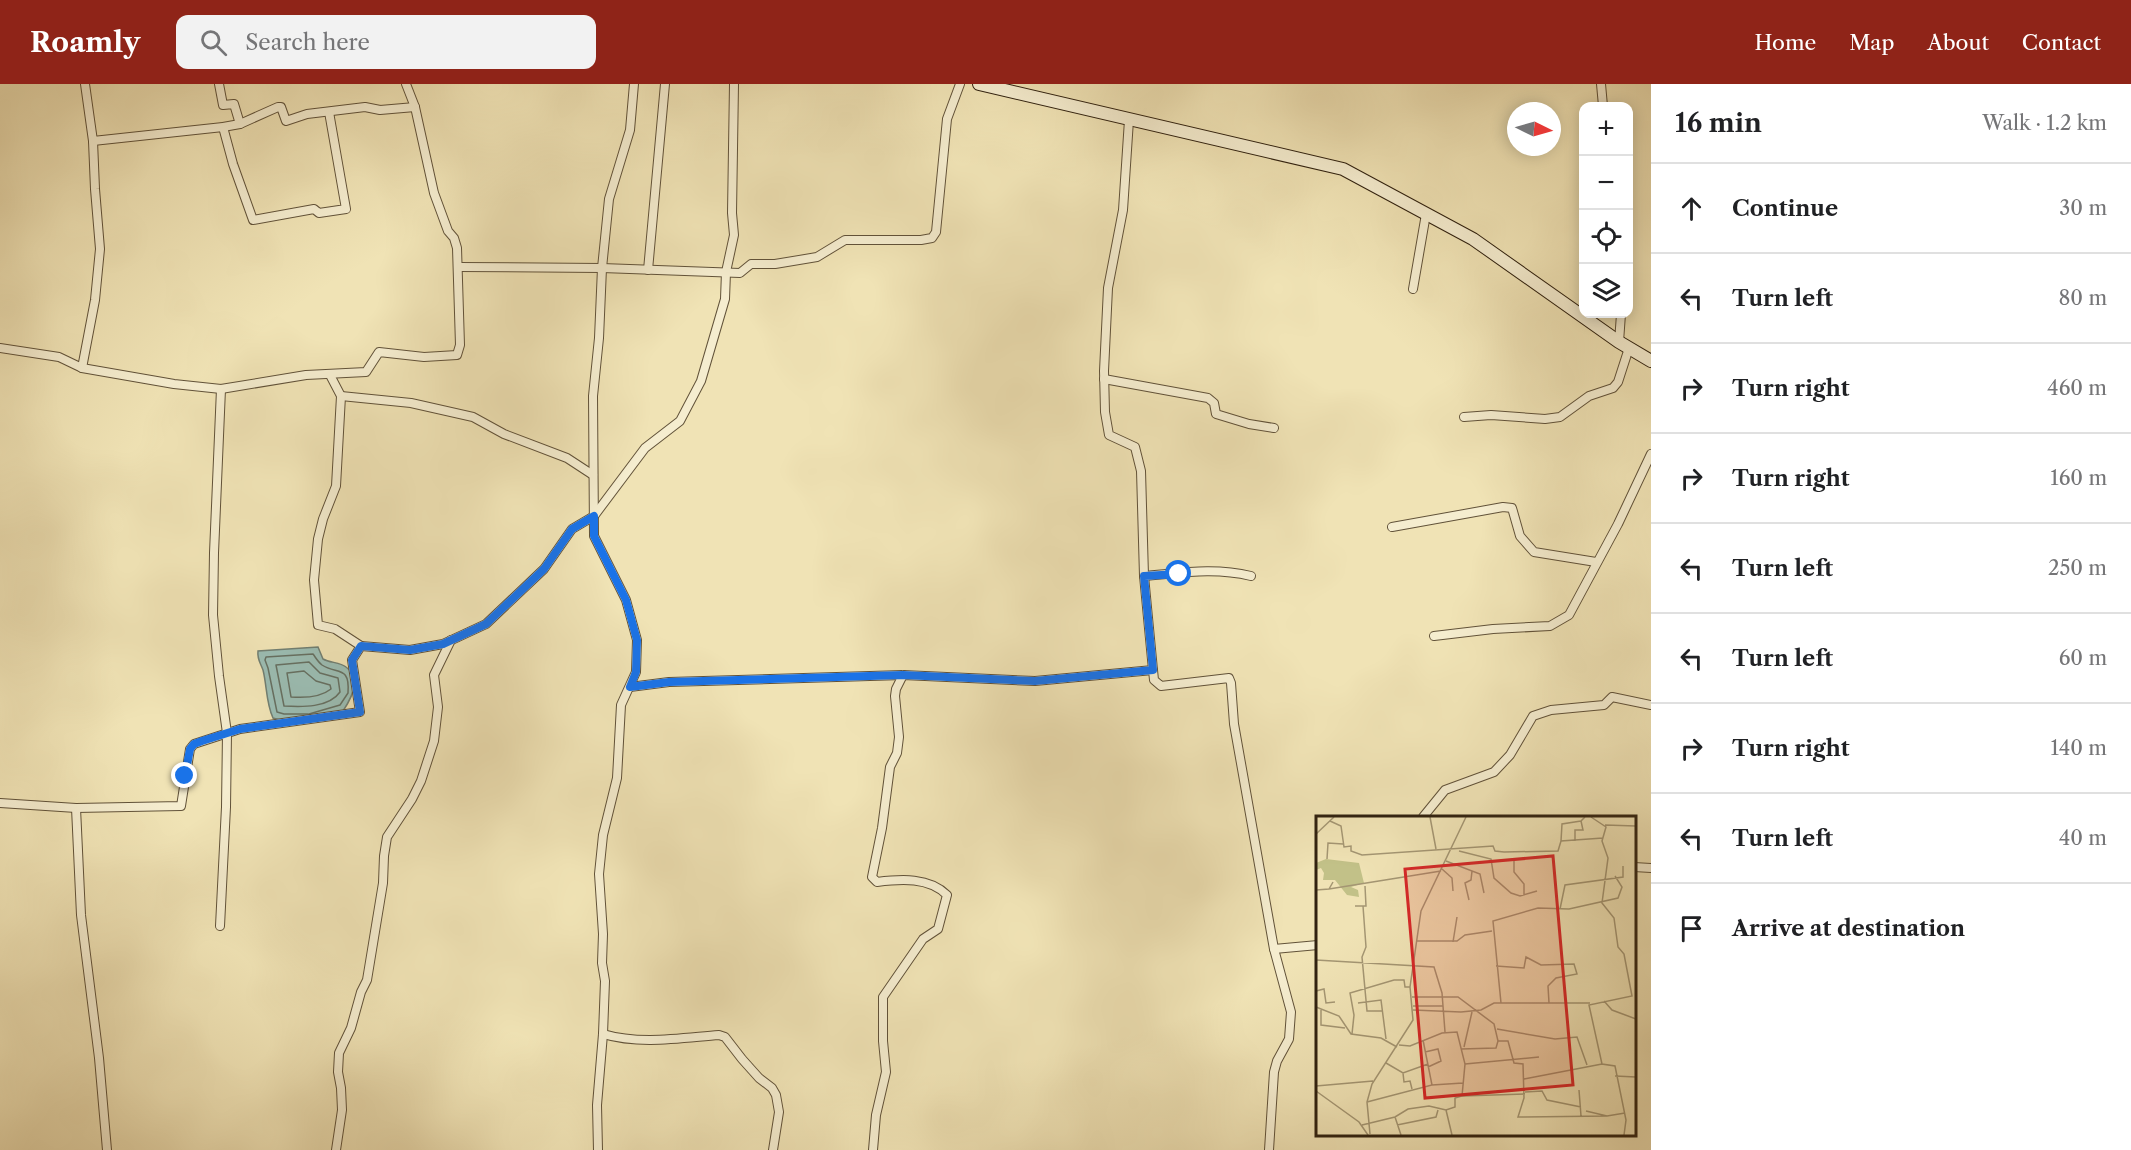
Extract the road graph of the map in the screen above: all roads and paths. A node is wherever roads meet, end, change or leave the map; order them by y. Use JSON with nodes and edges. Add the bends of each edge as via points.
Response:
{"nodes":[{"id":1,"x":85,"y":84,"type":"edge"},
{"id":2,"x":219,"y":84,"type":"edge"},
{"id":3,"x":406,"y":84,"type":"edge"},
{"id":4,"x":634,"y":84,"type":"edge"},
{"id":5,"x":665,"y":84,"type":"edge"},
{"id":6,"x":734,"y":84,"type":"edge"},
{"id":7,"x":960,"y":84,"type":"edge"},
{"id":8,"x":979,"y":84,"type":"edge"},
{"id":9,"x":1601,"y":84,"type":"edge"},
{"id":10,"x":1603,"y":102,"type":"edge"},
{"id":11,"x":415,"y":107,"type":"junction"},
{"id":12,"x":329,"y":112,"type":"junction"},
{"id":13,"x":1129,"y":120,"type":"junction"},
{"id":14,"x":240,"y":124,"type":"junction"},
{"id":15,"x":223,"y":128,"type":"junction"},
{"id":16,"x":93,"y":141,"type":"junction"},
{"id":17,"x":1426,"y":214,"type":"junction"},
{"id":18,"x":458,"y":267,"type":"junction"},
{"id":19,"x":602,"y":268,"type":"junction"},
{"id":20,"x":648,"y":270,"type":"junction"},
{"id":21,"x":726,"y":272,"type":"junction"},
{"id":22,"x":1413,"y":289,"type":"dead end"},
{"id":23,"x":1621,"y":318,"type":"edge"},
{"id":24,"x":1624,"y":345,"type":"junction"},
{"id":25,"x":0,"y":348,"type":"edge"},
{"id":26,"x":1651,"y":361,"type":"edge"},
{"id":27,"x":82,"y":368,"type":"junction"},
{"id":28,"x":330,"y":375,"type":"junction"},
{"id":29,"x":1104,"y":379,"type":"junction"},
{"id":30,"x":221,"y":389,"type":"junction"},
{"id":31,"x":341,"y":396,"type":"junction"},
{"id":32,"x":1464,"y":417,"type":"dead end"},
{"id":33,"x":1274,"y":428,"type":"dead end"},
{"id":34,"x":1651,"y":454,"type":"edge"},
{"id":35,"x":592,"y":475,"type":"junction"},
{"id":36,"x":594,"y":516,"type":"junction"},
{"id":37,"x":1392,"y":527,"type":"dead end"},
{"id":38,"x":1596,"y":562,"type":"junction"},
{"id":39,"x":1144,"y":576,"type":"junction"},
{"id":40,"x":1251,"y":576,"type":"dead end"},
{"id":41,"x":1434,"y":636,"type":"dead end"},
{"id":42,"x":451,"y":640,"type":"junction"},
{"id":43,"x":361,"y":646,"type":"junction"},
{"id":44,"x":1153,"y":670,"type":"junction"},
{"id":45,"x":903,"y":675,"type":"junction"},
{"id":46,"x":630,"y":687,"type":"junction"},
{"id":47,"x":1651,"y":705,"type":"edge"},
{"id":48,"x":227,"y":733,"type":"junction"},
{"id":49,"x":0,"y":803,"type":"edge"},
{"id":50,"x":76,"y":808,"type":"junction"},
{"id":51,"x":1424,"y":816,"type":"edge"},
{"id":52,"x":1636,"y":867,"type":"edge"},
{"id":53,"x":1651,"y":868,"type":"edge"},
{"id":54,"x":220,"y":926,"type":"dead end"},
{"id":55,"x":1316,"y":945,"type":"edge"},
{"id":56,"x":1274,"y":949,"type":"junction"},
{"id":57,"x":603,"y":1034,"type":"junction"},
{"id":58,"x":107,"y":1150,"type":"edge"},
{"id":59,"x":336,"y":1150,"type":"edge"},
{"id":60,"x":598,"y":1150,"type":"edge"},
{"id":61,"x":773,"y":1150,"type":"edge"},
{"id":62,"x":873,"y":1150,"type":"edge"},
{"id":63,"x":1269,"y":1150,"type":"edge"}],
"edges":[{"from":1,"to":16,"type":"street"},
{"from":2,"to":14,"type":"street","via":[[223,105],[234,104]]},
{"from":3,"to":11,"type":"street"},
{"from":4,"to":19,"type":"street","via":[[630,130],[609,199]]},
{"from":5,"to":20,"type":"street"},
{"from":6,"to":21,"type":"street","via":[[734,236]]},
{"from":7,"to":21,"type":"street","via":[[947,119],[936,232],[932,238],[845,240],[817,257],[751,264],[740,273]]},
{"from":8,"to":13,"type":"street"},
{"from":9,"to":10,"type":"street"},
{"from":11,"to":12,"type":"street"},
{"from":11,"to":18,"type":"street","via":[[434,193],[458,248]]},
{"from":12,"to":14,"type":"street","via":[[286,121],[278,106]]},
{"from":12,"to":15,"type":"street","via":[[346,209],[319,213],[314,209],[253,220]]},
{"from":13,"to":17,"type":"street","via":[[1342,169]]},
{"from":13,"to":29,"type":"street","via":[[1123,210],[1108,288]]},
{"from":14,"to":15,"type":"street"},
{"from":15,"to":16,"type":"street"},
{"from":16,"to":27,"type":"street","via":[[100,249]]},
{"from":17,"to":22,"type":"street"},
{"from":17,"to":24,"type":"street","via":[[1473,239]]},
{"from":18,"to":19,"type":"street"},
{"from":18,"to":28,"type":"street","via":[[457,355],[424,357],[378,352],[366,372]]},
{"from":19,"to":20,"type":"street"},
{"from":19,"to":35,"type":"street"},
{"from":20,"to":21,"type":"street"},
{"from":21,"to":36,"type":"street","via":[[725,299],[701,381],[680,422],[645,448]]},
{"from":23,"to":24,"type":"street"},
{"from":24,"to":26,"type":"street"},
{"from":24,"to":32,"type":"street","via":[[1618,382],[1613,388],[1589,396],[1560,417]]},
{"from":25,"to":27,"type":"street","via":[[59,357]]},
{"from":27,"to":30,"type":"street"},
{"from":28,"to":30,"type":"street","via":[[306,375]]},
{"from":28,"to":31,"type":"street"},
{"from":29,"to":33,"type":"street","via":[[1208,398],[1214,403],[1216,414]]},
{"from":29,"to":39,"type":"street","via":[[1110,435],[1135,447],[1141,471]]},
{"from":30,"to":48,"type":"street","via":[[213,615]]},
{"from":31,"to":35,"type":"street","via":[[411,403],[473,417],[504,434],[567,458]]},
{"from":31,"to":43,"type":"street","via":[[336,486],[318,539],[314,580],[318,625],[335,629]]},
{"from":34,"to":38,"type":"street"},
{"from":35,"to":36,"type":"street"},
{"from":36,"to":42,"type":"street","via":[[572,529],[544,569],[486,624]]},
{"from":36,"to":46,"type":"street","via":[[594,536],[626,600],[637,640],[636,672]]},
{"from":37,"to":38,"type":"street","via":[[1512,508],[1520,536],[1534,552]]},
{"from":38,"to":41,"type":"street","via":[[1569,615],[1550,626]]},
{"from":39,"to":40,"type":"street","via":[[1209,570]]},
{"from":39,"to":44,"type":"street"},
{"from":42,"to":43,"type":"street","via":[[410,650]]},
{"from":42,"to":59,"type":"street","via":[[434,675],[438,707],[434,741],[421,781],[387,837],[367,980],[339,1053],[342,1110]]},
{"from":43,"to":48,"type":"street","via":[[352,660],[360,712]]},
{"from":44,"to":45,"type":"street","via":[[1035,681]]},
{"from":44,"to":56,"type":"street","via":[[1161,686],[1229,678]]},
{"from":45,"to":46,"type":"street","via":[[669,682]]},
{"from":45,"to":62,"type":"street","via":[[895,696],[897,753],[890,767],[872,877],[877,882],[916,881],[939,888],[947,895],[938,928],[923,939],[883,997],[886,1072]]},
{"from":46,"to":57,"type":"street","via":[[621,705],[617,778],[600,864]]},
{"from":47,"to":51,"type":"street","via":[[1612,697],[1604,705],[1551,710],[1533,716],[1510,755],[1494,772],[1445,790]]},
{"from":48,"to":50,"type":"street","via":[[194,744],[190,749],[181,806]]},
{"from":48,"to":54,"type":"street"},
{"from":49,"to":50,"type":"street"},
{"from":50,"to":58,"type":"street","via":[[81,915]]},
{"from":52,"to":53,"type":"street"},
{"from":55,"to":56,"type":"street"},
{"from":56,"to":63,"type":"street","via":[[1291,1020],[1289,1039],[1274,1072]]},
{"from":57,"to":60,"type":"street"},
{"from":57,"to":61,"type":"street","via":[[640,1040],[725,1036],[776,1095],[779,1112]]}]}
